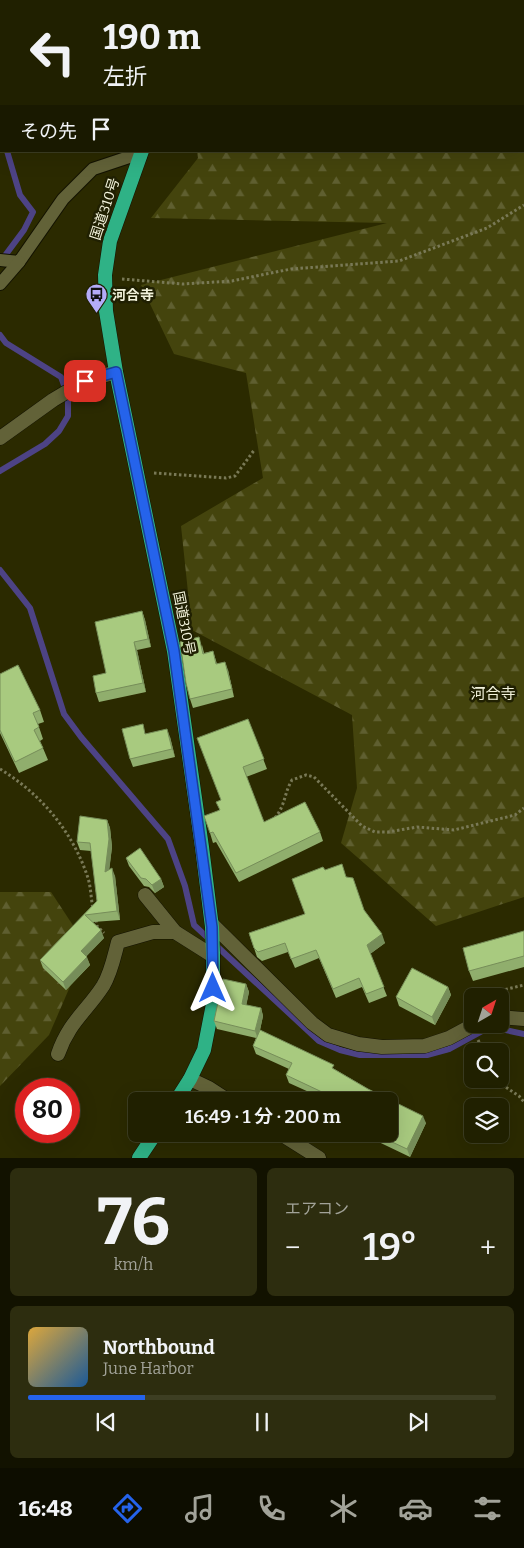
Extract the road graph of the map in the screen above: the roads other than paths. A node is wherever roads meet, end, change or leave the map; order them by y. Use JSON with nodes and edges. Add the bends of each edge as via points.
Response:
{"nodes":[{"id":1,"x":141,"y":154,"type":"edge"},
{"id":2,"x":0,"y":260,"type":"edge"},
{"id":3,"x":17,"y":262,"type":"junction"},
{"id":4,"x":0,"y":284,"type":"edge"},
{"id":5,"x":116,"y":372,"type":"junction"},
{"id":6,"x":0,"y":438,"type":"edge"},
{"id":7,"x":145,"y":895,"type":"dead end"},
{"id":8,"x":212,"y":926,"type":"junction"},
{"id":9,"x":175,"y":932,"type":"junction"},
{"id":10,"x":213,"y":955,"type":"junction"},
{"id":11,"x":509,"y":1018,"type":"edge"},
{"id":12,"x":524,"y":1019,"type":"edge"},
{"id":13,"x":464,"y":1030,"type":"edge"},
{"id":14,"x":58,"y":1054,"type":"dead end"},
{"id":15,"x":190,"y":1079,"type":"junction"},
{"id":16,"x":182,"y":1092,"type":"edge"},
{"id":17,"x":214,"y":1092,"type":"edge"},
{"id":18,"x":150,"y":1142,"type":"edge"},
{"id":19,"x":294,"y":1142,"type":"edge"},
{"id":20,"x":139,"y":1158,"type":"edge"},
{"id":21,"x":319,"y":1158,"type":"edge"}],
"edges":[{"from":1,"to":3,"type":"lane","via":[[93,170],[63,199]]},
{"from":1,"to":5,"type":"highway","name":"国道310号","via":[[110,241],[105,275],[106,311]]},
{"from":2,"to":3,"type":"lane"},
{"from":3,"to":4,"type":"lane"},
{"from":5,"to":6,"type":"street","via":[[85,381]]},
{"from":5,"to":8,"type":"highway","name":"国道310号","via":[[174,651]]},
{"from":7,"to":9,"type":"street"},
{"from":8,"to":10,"type":"highway","name":"国道310号"},
{"from":8,"to":13,"type":"street","via":[[328,1035],[382,1047],[425,1046]]},
{"from":9,"to":10,"type":"street"},
{"from":9,"to":14,"type":"street","via":[[153,932],[118,942],[104,983],[64,1037]]},
{"from":10,"to":15,"type":"highway","name":"国道310号","via":[[213,1004],[204,1050]]},
{"from":11,"to":12,"type":"street"},
{"from":15,"to":16,"type":"highway","name":"国道310号"},
{"from":15,"to":17,"type":"street"},
{"from":18,"to":20,"type":"highway"},
{"from":19,"to":21,"type":"street"}]}
